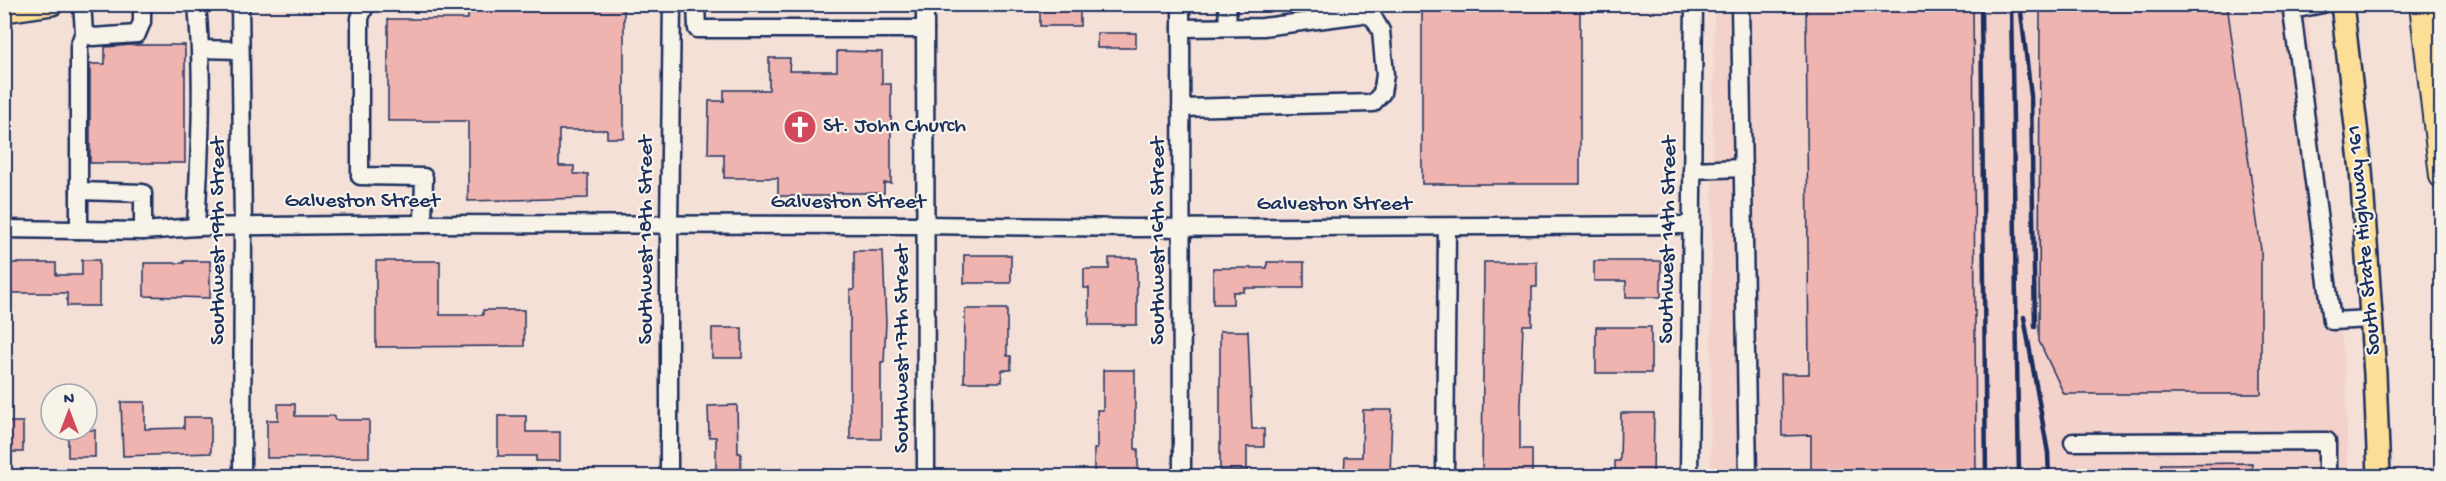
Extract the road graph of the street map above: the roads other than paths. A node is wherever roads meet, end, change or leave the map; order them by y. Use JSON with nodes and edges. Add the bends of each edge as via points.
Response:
{"nodes":[{"id":1,"x":52,"y":4,"type":"edge"},
{"id":2,"x":82,"y":4,"type":"edge"},
{"id":3,"x":142,"y":4,"type":"edge"},
{"id":4,"x":197,"y":4,"type":"edge"},
{"id":5,"x":240,"y":4,"type":"edge"},
{"id":6,"x":368,"y":4,"type":"edge"},
{"id":7,"x":672,"y":4,"type":"edge"},
{"id":8,"x":696,"y":4,"type":"edge"},
{"id":9,"x":925,"y":4,"type":"edge"},
{"id":10,"x":1181,"y":4,"type":"edge"},
{"id":11,"x":1227,"y":4,"type":"edge"},
{"id":12,"x":1694,"y":4,"type":"edge"},
{"id":13,"x":1740,"y":4,"type":"edge"},
{"id":14,"x":2323,"y":4,"type":"edge"},
{"id":15,"x":2342,"y":4,"type":"edge"},
{"id":16,"x":2422,"y":4,"type":"edge"},
{"id":17,"x":2291,"y":7,"type":"edge"},
{"id":18,"x":4,"y":11,"type":"edge"},
{"id":19,"x":1228,"y":27,"type":"junction"},
{"id":20,"x":1181,"y":28,"type":"junction"},
{"id":21,"x":925,"y":29,"type":"junction"},
{"id":22,"x":84,"y":32,"type":"junction"},
{"id":23,"x":201,"y":50,"type":"junction"},
{"id":24,"x":240,"y":50,"type":"junction"},
{"id":25,"x":1181,"y":108,"type":"junction"},
{"id":26,"x":1743,"y":168,"type":"junction"},
{"id":27,"x":1692,"y":170,"type":"junction"},
{"id":28,"x":2442,"y":176,"type":"edge"},
{"id":29,"x":79,"y":191,"type":"junction"},
{"id":30,"x":423,"y":224,"type":"junction"},
{"id":31,"x":243,"y":225,"type":"junction"},
{"id":32,"x":669,"y":225,"type":"junction"},
{"id":33,"x":925,"y":225,"type":"junction"},
{"id":34,"x":1691,"y":225,"type":"junction"},
{"id":35,"x":196,"y":227,"type":"junction"},
{"id":36,"x":1447,"y":227,"type":"junction"},
{"id":37,"x":1182,"y":228,"type":"junction"},
{"id":38,"x":4,"y":229,"type":"edge"},
{"id":39,"x":79,"y":230,"type":"junction"},
{"id":40,"x":143,"y":231,"type":"junction"},
{"id":41,"x":2372,"y":319,"type":"junction"},
{"id":42,"x":2073,"y":442,"type":"dead end"},
{"id":43,"x":242,"y":477,"type":"edge"},
{"id":44,"x":669,"y":477,"type":"edge"},
{"id":45,"x":926,"y":477,"type":"edge"},
{"id":46,"x":1182,"y":477,"type":"edge"},
{"id":47,"x":1445,"y":477,"type":"edge"},
{"id":48,"x":1689,"y":477,"type":"edge"},
{"id":49,"x":1748,"y":477,"type":"edge"},
{"id":50,"x":2327,"y":477,"type":"edge"},
{"id":51,"x":2379,"y":477,"type":"edge"}],
"edges":[{"from":1,"to":18,"type":"main road"},
{"from":2,"to":22,"type":"street"},
{"from":3,"to":22,"type":"street","via":[[137,34],[93,37]]},
{"from":4,"to":23,"type":"street"},
{"from":5,"to":24,"type":"street","name":"Southwest 19th Street"},
{"from":6,"to":30,"type":"street","via":[[360,18],[360,176],[424,177]]},
{"from":7,"to":32,"type":"street","name":"Southwest 18th Street"},
{"from":8,"to":21,"type":"street","via":[[697,29]]},
{"from":9,"to":21,"type":"street","name":"Southwest 17th Street"},
{"from":10,"to":20,"type":"street","name":"Southwest 16th Street"},
{"from":11,"to":19,"type":"street"},
{"from":12,"to":27,"type":"street","name":"Southwest 14th Street"},
{"from":13,"to":26,"type":"street"},
{"from":14,"to":17,"type":"street"},
{"from":15,"to":41,"type":"main road","name":"South State Highway 161","via":[[2361,170]]},
{"from":16,"to":28,"type":"highway"},
{"from":17,"to":41,"type":"street","via":[[2332,321]]},
{"from":19,"to":20,"type":"street"},
{"from":19,"to":25,"type":"street","via":[[1263,27],[1362,14],[1372,17],[1381,31],[1385,75],[1382,93],[1372,103]]},
{"from":20,"to":25,"type":"street","name":"Southwest 16th Street"},
{"from":21,"to":33,"type":"street","name":"Southwest 17th Street"},
{"from":22,"to":29,"type":"street","via":[[79,46]]},
{"from":23,"to":24,"type":"street"},
{"from":23,"to":35,"type":"street"},
{"from":24,"to":31,"type":"street","name":"Southwest 19th Street"},
{"from":25,"to":37,"type":"street","name":"Southwest 16th Street"},
{"from":26,"to":27,"type":"street"},
{"from":26,"to":49,"type":"street"},
{"from":27,"to":34,"type":"street","name":"Southwest 14th Street"},
{"from":29,"to":39,"type":"street"},
{"from":29,"to":40,"type":"street","via":[[142,193]]},
{"from":30,"to":31,"type":"street","name":"Galveston Street"},
{"from":30,"to":32,"type":"street","name":"Galveston Street"},
{"from":31,"to":35,"type":"street","name":"Galveston Street"},
{"from":31,"to":43,"type":"street","name":"Southwest 19th Street"},
{"from":32,"to":33,"type":"street","name":"Galveston Street"},
{"from":32,"to":44,"type":"street","name":"Southwest 18th Street"},
{"from":33,"to":37,"type":"street","name":"Galveston Street"},
{"from":33,"to":45,"type":"street","name":"Southwest 17th Street"},
{"from":34,"to":36,"type":"street","name":"Galveston Street"},
{"from":34,"to":48,"type":"street","name":"Southwest 14th Street"},
{"from":35,"to":40,"type":"street","name":"Galveston Street"},
{"from":36,"to":37,"type":"street","name":"Galveston Street"},
{"from":36,"to":47,"type":"street"},
{"from":37,"to":46,"type":"street","name":"Southwest 16th Street"},
{"from":38,"to":39,"type":"street","name":"Galveston Street"},
{"from":39,"to":40,"type":"street","name":"Galveston Street"},
{"from":41,"to":51,"type":"main road","name":"South State Highway 161"},
{"from":42,"to":50,"type":"street","via":[[2327,441]]}]}
